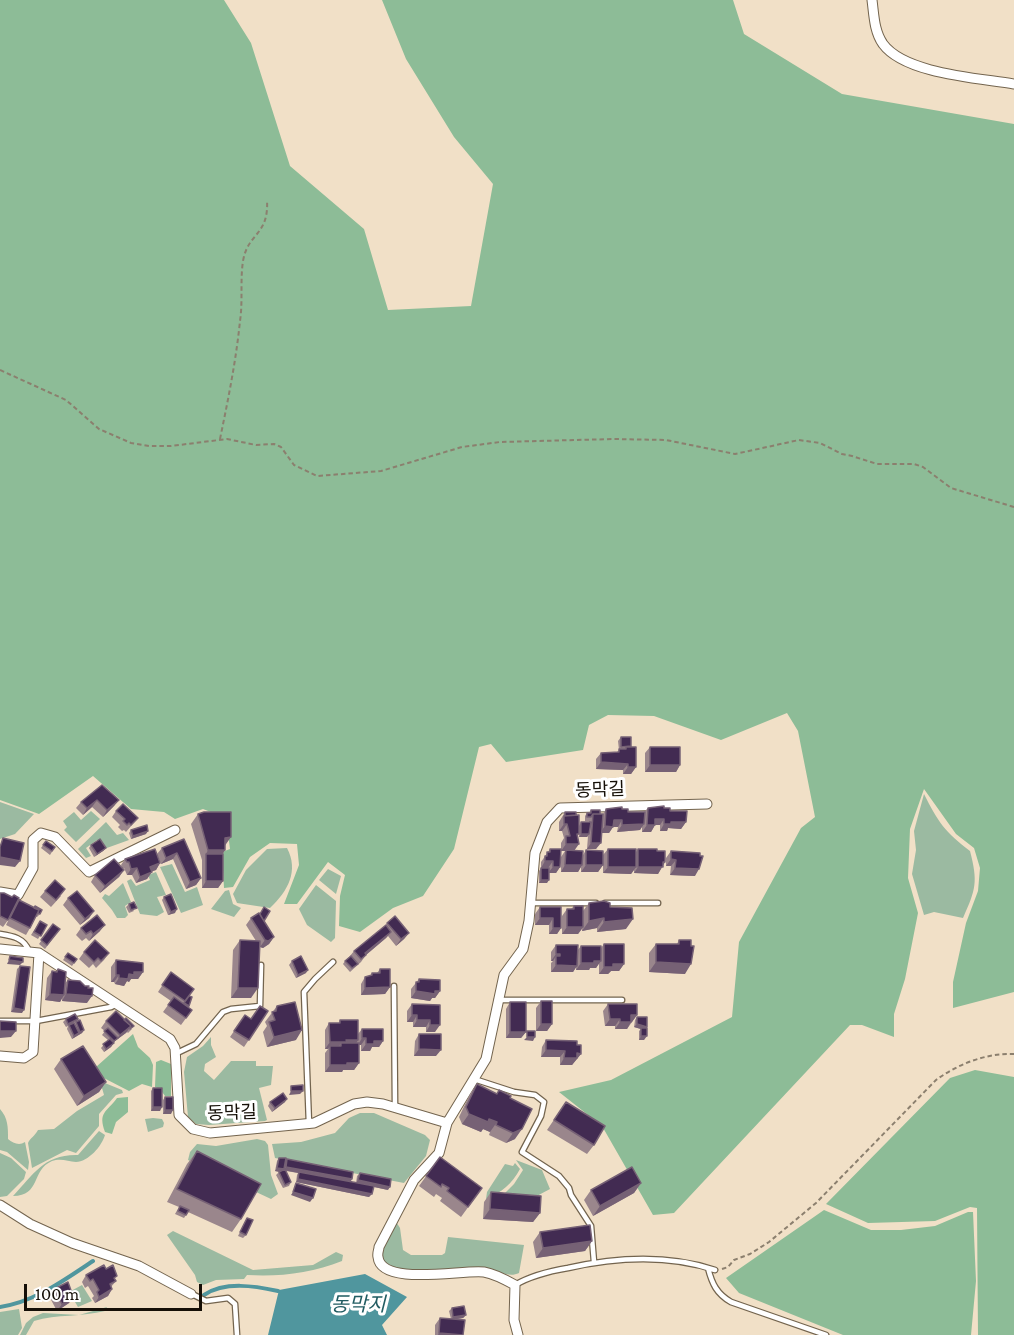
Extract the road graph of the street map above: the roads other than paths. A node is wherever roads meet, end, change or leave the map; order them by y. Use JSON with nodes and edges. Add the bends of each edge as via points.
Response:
{"nodes":[{"id":1,"x":873,"y":0,"type":"edge"},
{"id":2,"x":1014,"y":84,"type":"edge"},
{"id":3,"x":707,"y":804,"type":"dead end"},
{"id":4,"x":175,"y":830,"type":"dead end"},
{"id":5,"x":0,"y":892,"type":"edge"},
{"id":6,"x":530,"y":903,"type":"junction"},
{"id":7,"x":658,"y":903,"type":"dead end"},
{"id":8,"x":0,"y":934,"type":"edge"},
{"id":9,"x":0,"y":949,"type":"edge"},
{"id":10,"x":34,"y":952,"type":"junction"},
{"id":11,"x":333,"y":962,"type":"dead end"},
{"id":12,"x":261,"y":965,"type":"edge"},
{"id":13,"x":394,"y":986,"type":"dead end"},
{"id":14,"x":497,"y":1000,"type":"junction"},
{"id":15,"x":622,"y":1000,"type":"dead end"},
{"id":16,"x":117,"y":1004,"type":"junction"},
{"id":17,"x":0,"y":1021,"type":"edge"},
{"id":18,"x":36,"y":1021,"type":"junction"},
{"id":19,"x":176,"y":1054,"type":"junction"},
{"id":20,"x":0,"y":1056,"type":"edge"},
{"id":21,"x":474,"y":1078,"type":"junction"},
{"id":22,"x":395,"y":1107,"type":"junction"},
{"id":23,"x":447,"y":1123,"type":"junction"},
{"id":24,"x":309,"y":1124,"type":"junction"},
{"id":25,"x":0,"y":1205,"type":"edge"},
{"id":26,"x":594,"y":1262,"type":"junction"},
{"id":27,"x":708,"y":1268,"type":"junction"},
{"id":28,"x":715,"y":1270,"type":"road end"},
{"id":29,"x":515,"y":1284,"type":"junction"},
{"id":30,"x":191,"y":1294,"type":"joint"},
{"id":31,"x":237,"y":1335,"type":"edge"},
{"id":32,"x":518,"y":1335,"type":"edge"},
{"id":33,"x":826,"y":1335,"type":"edge"}],
"edges":[{"from":1,"to":2,"type":"street","via":[[875,26],[884,45],[909,64]]},
{"from":3,"to":6,"type":"street","name":"동막길","via":[[560,808],[547,822],[535,853]]},
{"from":4,"to":5,"type":"street","via":[[89,872],[55,837],[41,833],[33,840],[33,868],[18,895]]},
{"from":6,"to":7,"type":"lane"},
{"from":6,"to":14,"type":"street","name":"동막길","via":[[523,949],[504,975]]},
{"from":8,"to":10,"type":"lane","via":[[20,939]]},
{"from":9,"to":10,"type":"street"},
{"from":10,"to":16,"type":"street"},
{"from":10,"to":18,"type":"street"},
{"from":11,"to":24,"type":"lane","via":[[304,992]]},
{"from":12,"to":19,"type":"lane","via":[[260,1006],[223,1012],[196,1044]]},
{"from":13,"to":22,"type":"lane"},
{"from":14,"to":15,"type":"lane"},
{"from":14,"to":21,"type":"street","name":"동막길","via":[[486,1059]]},
{"from":16,"to":18,"type":"lane"},
{"from":16,"to":19,"type":"street","via":[[170,1039]]},
{"from":17,"to":18,"type":"lane"},
{"from":18,"to":20,"type":"street","via":[[33,1052],[24,1058]]},
{"from":19,"to":24,"type":"street","name":"동막길","via":[[179,1115],[193,1130],[210,1133]]},
{"from":21,"to":23,"type":"street","name":"동막길"},
{"from":21,"to":26,"type":"lane","via":[[535,1095],[544,1102],[522,1152],[559,1176],[569,1188],[591,1226]]},
{"from":22,"to":23,"type":"street","name":"동막길"},
{"from":22,"to":24,"type":"street","name":"동막길","via":[[354,1104]]},
{"from":23,"to":29,"type":"street","name":"동막길","via":[[439,1153],[414,1180],[385,1234],[378,1257],[383,1267],[405,1274],[483,1272]]},
{"from":25,"to":30,"type":"street","via":[[30,1224],[139,1266]]},
{"from":26,"to":27,"type":"lane","via":[[624,1258],[687,1261]]},
{"from":26,"to":29,"type":"lane"},
{"from":27,"to":28,"type":"lane"},
{"from":27,"to":33,"type":"lane","via":[[720,1296]]},
{"from":29,"to":32,"type":"street","via":[[514,1320]]},
{"from":30,"to":31,"type":"lane","via":[[206,1301],[228,1298],[235,1304]]}]}
